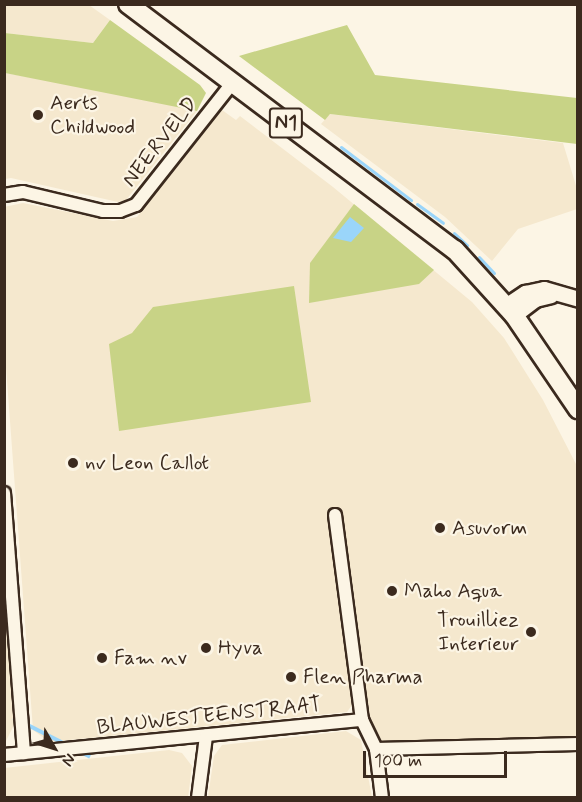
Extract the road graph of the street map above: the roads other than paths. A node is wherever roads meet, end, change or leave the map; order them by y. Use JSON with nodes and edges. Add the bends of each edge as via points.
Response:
{"nodes":[{"id":1,"x":128,"y":4,"type":"edge"},
{"id":2,"x":232,"y":82,"type":"junction"},
{"id":3,"x":4,"y":195,"type":"edge"},
{"id":4,"x":574,"y":298,"type":"edge"},
{"id":5,"x":511,"y":310,"type":"junction"},
{"id":6,"x":578,"y":409,"type":"edge"},
{"id":7,"x":4,"y":493,"type":"edge"},
{"id":8,"x":335,"y":515,"type":"dead end"},
{"id":9,"x":362,"y":720,"type":"junction"},
{"id":10,"x":206,"y":736,"type":"junction"},
{"id":11,"x":578,"y":744,"type":"edge"},
{"id":12,"x":376,"y":749,"type":"junction"},
{"id":13,"x":24,"y":753,"type":"junction"},
{"id":14,"x":4,"y":755,"type":"edge"},
{"id":15,"x":198,"y":798,"type":"edge"},
{"id":16,"x":382,"y":798,"type":"edge"}],
"edges":[{"from":1,"to":2,"type":"main road","number":"N1"},
{"from":2,"to":3,"type":"street","name":"NEERVELD","via":[[136,205],[120,212],[103,211],[24,192]]},
{"from":2,"to":5,"type":"main road","number":"N1","via":[[438,236]]},
{"from":4,"to":5,"type":"street","via":[[544,289],[532,290]]},
{"from":5,"to":6,"type":"main road","number":"N1"},
{"from":7,"to":13,"type":"street"},
{"from":8,"to":9,"type":"street"},
{"from":9,"to":10,"type":"street","name":"BLAUWESTEENSTRAAT"},
{"from":9,"to":12,"type":"street"},
{"from":10,"to":13,"type":"street","name":"BLAUWESTEENSTRAAT"},
{"from":10,"to":15,"type":"street"},
{"from":11,"to":12,"type":"street"},
{"from":12,"to":16,"type":"street"},
{"from":13,"to":14,"type":"street","name":"BLAUWESTEENSTRAAT"}]}
